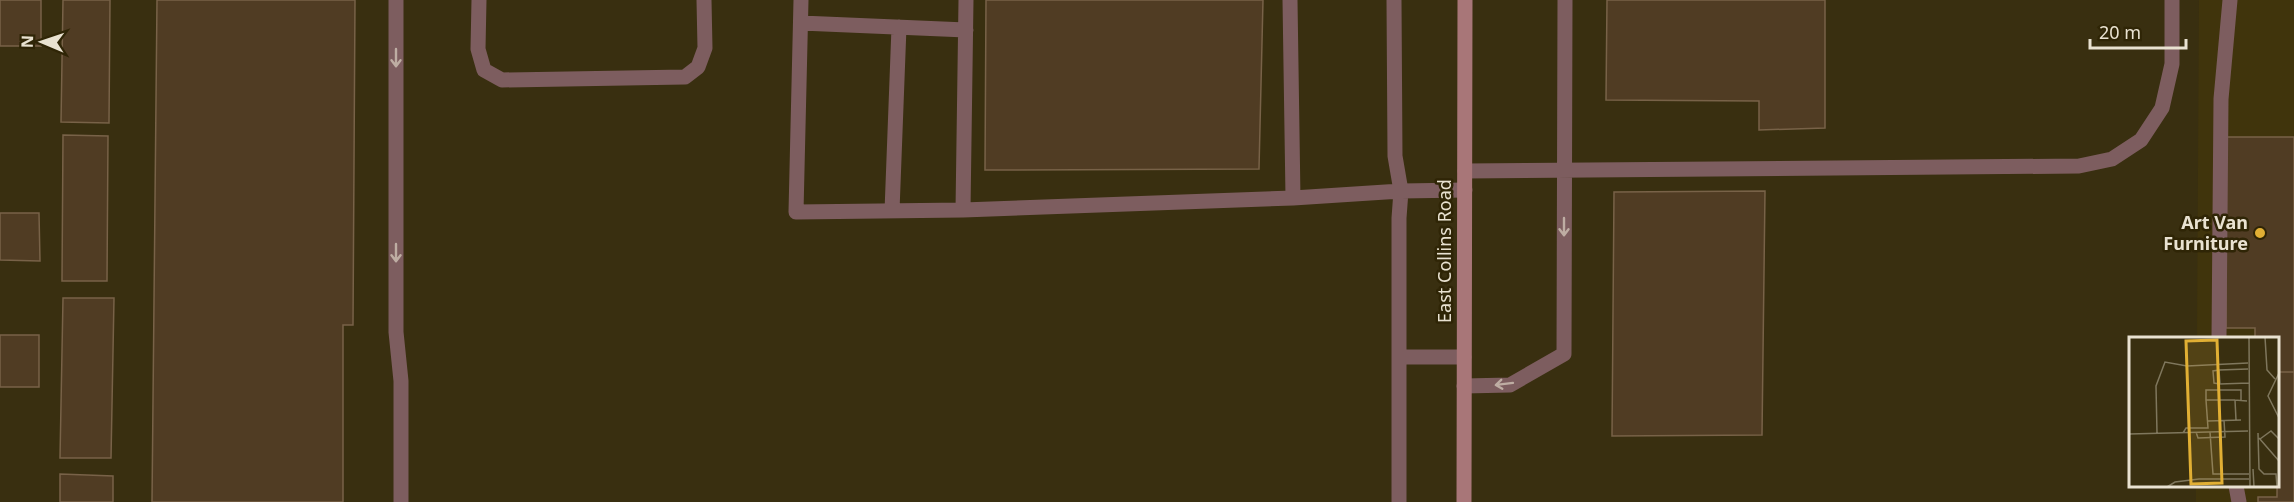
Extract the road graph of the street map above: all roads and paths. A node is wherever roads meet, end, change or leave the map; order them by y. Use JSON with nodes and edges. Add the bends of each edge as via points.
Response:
{"nodes":[{"id":1,"x":396,"y":0,"type":"edge"},
{"id":2,"x":479,"y":0,"type":"edge"},
{"id":3,"x":704,"y":0,"type":"edge"},
{"id":4,"x":801,"y":0,"type":"edge"},
{"id":5,"x":966,"y":0,"type":"edge"},
{"id":6,"x":1290,"y":0,"type":"edge"},
{"id":7,"x":1394,"y":0,"type":"edge"},
{"id":8,"x":1465,"y":0,"type":"edge"},
{"id":9,"x":1565,"y":0,"type":"edge"},
{"id":10,"x":2172,"y":0,"type":"edge"},
{"id":11,"x":2230,"y":0,"type":"edge"},
{"id":12,"x":801,"y":23,"type":"junction"},
{"id":13,"x":898,"y":27,"type":"junction"},
{"id":14,"x":966,"y":30,"type":"junction"},
{"id":15,"x":1564,"y":169,"type":"junction"},
{"id":16,"x":1465,"y":171,"type":"junction"},
{"id":17,"x":1465,"y":190,"type":"junction"},
{"id":18,"x":1401,"y":191,"type":"junction"},
{"id":19,"x":1293,"y":198,"type":"junction"},
{"id":20,"x":963,"y":210,"type":"junction"},
{"id":21,"x":892,"y":211,"type":"junction"},
{"id":22,"x":2219,"y":337,"type":"edge"},
{"id":23,"x":1399,"y":357,"type":"junction"},
{"id":24,"x":1464,"y":357,"type":"junction"},
{"id":25,"x":1464,"y":386,"type":"junction"},
{"id":26,"x":2236,"y":487,"type":"edge"},
{"id":27,"x":400,"y":502,"type":"edge"},
{"id":28,"x":1399,"y":502,"type":"edge"},
{"id":29,"x":1464,"y":502,"type":"edge"},
{"id":30,"x":2239,"y":502,"type":"edge"}],
"edges":[{"from":1,"to":27,"type":"lane","one_way":true},
{"from":2,"to":3,"type":"lane","via":[[478,49],[484,70],[502,80],[685,77],[698,67],[705,48]]},
{"from":4,"to":12,"type":"lane"},
{"from":5,"to":14,"type":"lane"},
{"from":6,"to":19,"type":"lane"},
{"from":7,"to":18,"type":"lane","via":[[1395,156]]},
{"from":8,"to":16,"type":"street","name":"East Collins Road"},
{"from":9,"to":15,"type":"lane"},
{"from":10,"to":15,"type":"lane","via":[[2172,64],[2162,108],[2141,140],[2112,159],[2079,166]]},
{"from":11,"to":22,"type":"lane","via":[[2221,99]]},
{"from":12,"to":13,"type":"lane"},
{"from":12,"to":21,"type":"lane","via":[[796,212]]},
{"from":13,"to":14,"type":"lane"},
{"from":13,"to":21,"type":"lane"},
{"from":14,"to":20,"type":"lane"},
{"from":15,"to":16,"type":"lane"},
{"from":15,"to":25,"type":"lane","one_way":true,"via":[[1564,354],[1510,385]]},
{"from":16,"to":17,"type":"street","name":"East Collins Road"},
{"from":17,"to":18,"type":"lane"},
{"from":17,"to":24,"type":"street","name":"East Collins Road"},
{"from":18,"to":19,"type":"lane"},
{"from":18,"to":23,"type":"lane"},
{"from":19,"to":20,"type":"lane"},
{"from":20,"to":21,"type":"lane"},
{"from":23,"to":24,"type":"lane"},
{"from":23,"to":28,"type":"lane"},
{"from":24,"to":25,"type":"street","name":"East Collins Road"},
{"from":25,"to":29,"type":"street","name":"East Collins Road"},
{"from":26,"to":30,"type":"lane"}]}
